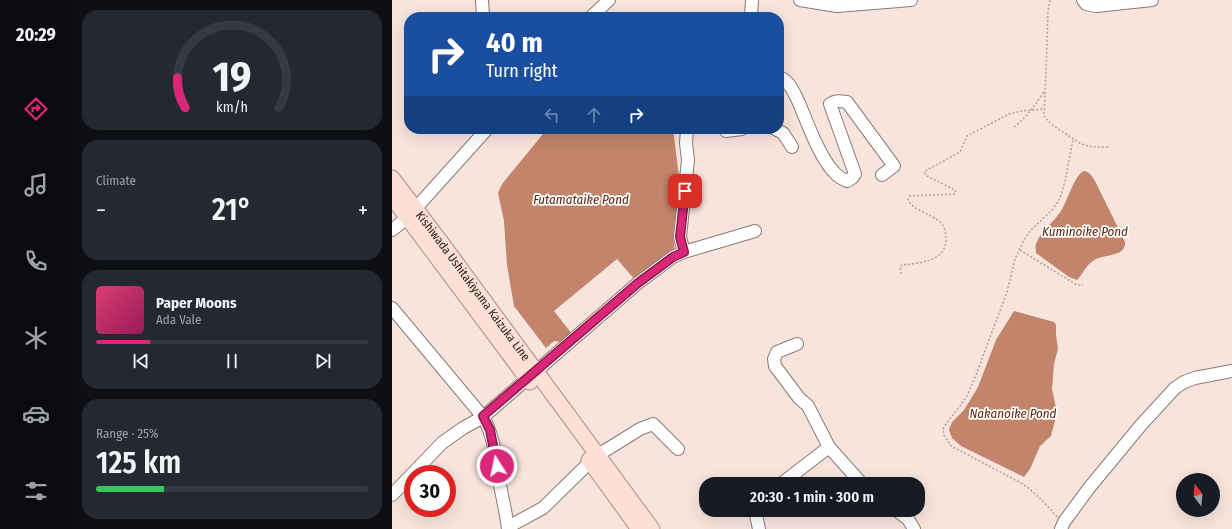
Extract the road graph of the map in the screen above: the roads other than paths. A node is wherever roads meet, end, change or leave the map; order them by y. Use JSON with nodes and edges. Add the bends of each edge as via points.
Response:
{"nodes":[{"id":1,"x":482,"y":0,"type":"edge"},
{"id":2,"x":609,"y":0,"type":"edge"},
{"id":3,"x":752,"y":0,"type":"edge"},
{"id":4,"x":800,"y":0,"type":"edge"},
{"id":5,"x":905,"y":0,"type":"edge"},
{"id":6,"x":911,"y":0,"type":"edge"},
{"id":7,"x":1083,"y":0,"type":"edge"},
{"id":8,"x":1152,"y":0,"type":"edge"},
{"id":9,"x":855,"y":2,"type":"edge"},
{"id":10,"x":483,"y":12,"type":"edge"},
{"id":11,"x":596,"y":12,"type":"edge"},
{"id":12,"x":751,"y":12,"type":"edge"},
{"id":13,"x":784,"y":80,"type":"edge"},
{"id":14,"x":482,"y":134,"type":"edge"},
{"id":15,"x":687,"y":134,"type":"edge"},
{"id":16,"x":784,"y":134,"type":"edge"},
{"id":17,"x":792,"y":147,"type":"dead end"},
{"id":18,"x":882,"y":175,"type":"dead end"},
{"id":19,"x":392,"y":178,"type":"edge"},
{"id":20,"x":392,"y":197,"type":"edge"},
{"id":21,"x":411,"y":213,"type":"junction"},
{"id":22,"x":392,"y":230,"type":"edge"},
{"id":23,"x":755,"y":231,"type":"dead end"},
{"id":24,"x":684,"y":252,"type":"junction"},
{"id":25,"x":392,"y":308,"type":"edge"},
{"id":26,"x":797,"y":344,"type":"dead end"},
{"id":27,"x":1232,"y":371,"type":"edge"},
{"id":28,"x":531,"y":375,"type":"junction"},
{"id":29,"x":483,"y":416,"type":"junction"},
{"id":30,"x":829,"y":447,"type":"junction"},
{"id":31,"x":678,"y":449,"type":"dead end"},
{"id":32,"x":594,"y":458,"type":"junction"},
{"id":33,"x":790,"y":477,"type":"edge"},
{"id":34,"x":856,"y":477,"type":"edge"},
{"id":35,"x":392,"y":495,"type":"edge"},
{"id":36,"x":756,"y":517,"type":"edge"},
{"id":37,"x":906,"y":517,"type":"edge"},
{"id":38,"x":1062,"y":527,"type":"edge"},
{"id":39,"x":508,"y":528,"type":"edge"},
{"id":40,"x":639,"y":529,"type":"edge"},
{"id":41,"x":652,"y":529,"type":"edge"},
{"id":42,"x":759,"y":529,"type":"edge"},
{"id":43,"x":914,"y":529,"type":"edge"}],
"edges":[{"from":1,"to":10,"type":"street"},
{"from":2,"to":11,"type":"street"},
{"from":3,"to":12,"type":"street"},
{"from":4,"to":9,"type":"street","via":[[837,6]]},
{"from":5,"to":6,"type":"street"},
{"from":5,"to":9,"type":"street"},
{"from":7,"to":8,"type":"street","via":[[1086,4],[1096,6]]},
{"from":13,"to":18,"type":"street","via":[[793,92],[832,171],[847,181],[855,174],[830,104],[839,101],[847,102],[894,166]]},
{"from":14,"to":21,"type":"street"},
{"from":15,"to":24,"type":"street","via":[[688,160],[680,237]]},
{"from":16,"to":17,"type":"street"},
{"from":19,"to":21,"type":"main road","name":"Kishiwada Ushitakiyama Kaizuka Line"},
{"from":20,"to":21,"type":"main road","name":"Kishiwada Ushitakiyama Kaizuka Line"},
{"from":21,"to":22,"type":"street"},
{"from":21,"to":28,"type":"main road","name":"Kishiwada Ushitakiyama Kaizuka Line","via":[[440,241]]},
{"from":23,"to":24,"type":"street"},
{"from":24,"to":28,"type":"street","via":[[673,257],[638,283]]},
{"from":25,"to":29,"type":"street"},
{"from":26,"to":30,"type":"street","via":[[777,352],[774,358],[775,366],[798,398],[808,406]]},
{"from":27,"to":38,"type":"street","via":[[1195,378],[1175,388],[1089,488]]},
{"from":28,"to":29,"type":"street"},
{"from":28,"to":32,"type":"main road","name":"Kishiwada Ushitakiyama Kaizuka Line"},
{"from":29,"to":35,"type":"street","via":[[442,443]]},
{"from":29,"to":39,"type":"street","via":[[490,430]]},
{"from":30,"to":33,"type":"street"},
{"from":30,"to":34,"type":"street"},
{"from":31,"to":32,"type":"street","via":[[653,424],[640,429]]},
{"from":32,"to":39,"type":"street","via":[[543,508]]},
{"from":32,"to":40,"type":"main road","name":"Kishiwada Ushitakiyama Kaizuka Line"},
{"from":32,"to":41,"type":"main road","name":"Kishiwada Ushitakiyama Kaizuka Line"},
{"from":36,"to":42,"type":"street"},
{"from":37,"to":43,"type":"street"}]}
